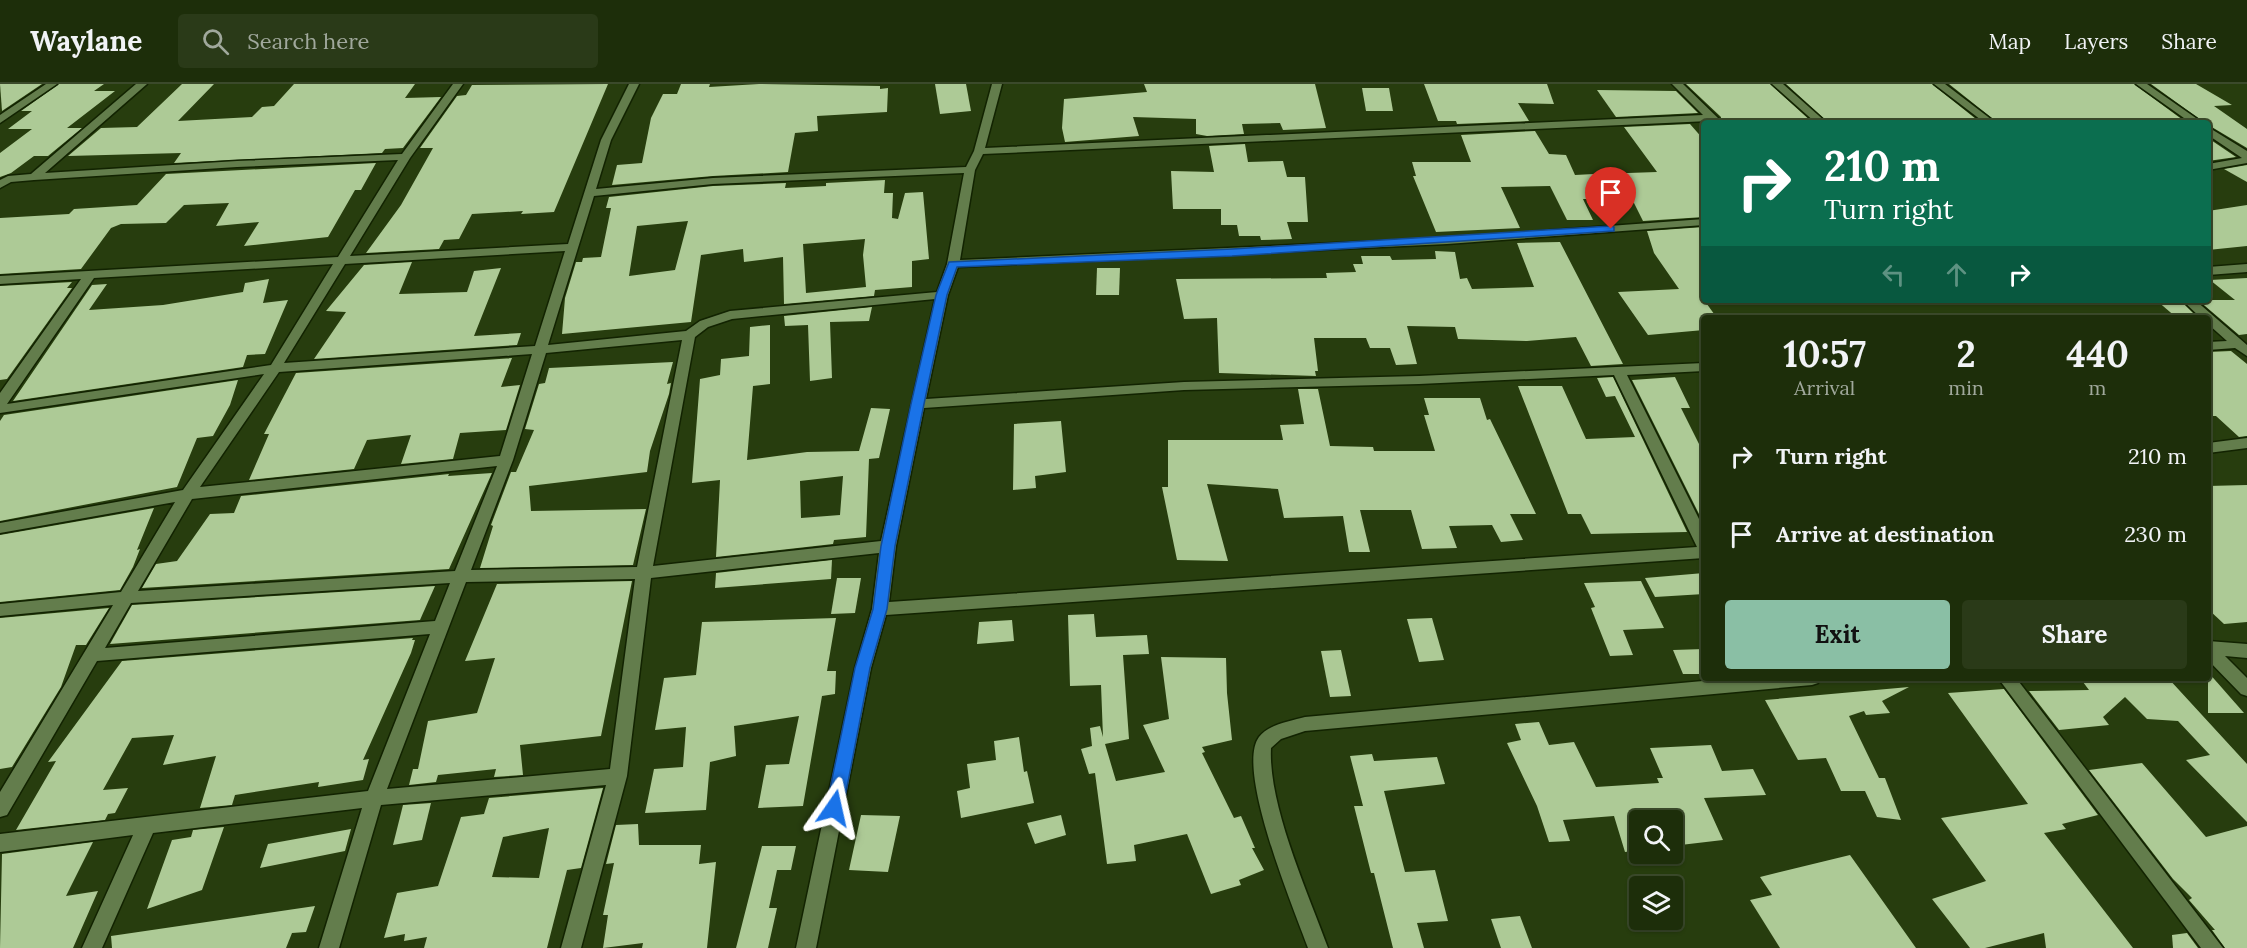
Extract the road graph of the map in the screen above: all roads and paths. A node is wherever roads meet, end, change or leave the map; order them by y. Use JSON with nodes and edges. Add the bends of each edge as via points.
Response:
{"nodes":[{"id":1,"x":52,"y":84,"type":"edge"},
{"id":2,"x":142,"y":84,"type":"edge"},
{"id":3,"x":458,"y":84,"type":"edge"},
{"id":4,"x":634,"y":84,"type":"edge"},
{"id":5,"x":997,"y":84,"type":"edge"},
{"id":6,"x":1677,"y":84,"type":"edge"},
{"id":7,"x":1777,"y":84,"type":"edge"},
{"id":8,"x":1939,"y":84,"type":"edge"},
{"id":9,"x":2141,"y":84,"type":"edge"},
{"id":10,"x":0,"y":120,"type":"edge"},
{"id":11,"x":1714,"y":120,"type":"edge"},
{"id":12,"x":1819,"y":120,"type":"edge"},
{"id":13,"x":1986,"y":120,"type":"edge"},
{"id":14,"x":2194,"y":120,"type":"edge"},
{"id":15,"x":1701,"y":121,"type":"edge"},
{"id":16,"x":2211,"y":132,"type":"edge"},
{"id":17,"x":979,"y":151,"type":"junction"},
{"id":18,"x":405,"y":157,"type":"junction"},
{"id":19,"x":2247,"y":158,"type":"edge"},
{"id":20,"x":2211,"y":166,"type":"edge"},
{"id":21,"x":970,"y":170,"type":"junction"},
{"id":22,"x":34,"y":177,"type":"junction"},
{"id":23,"x":0,"y":185,"type":"edge"},
{"id":24,"x":590,"y":193,"type":"junction"},
{"id":25,"x":1701,"y":222,"type":"edge"},
{"id":26,"x":571,"y":247,"type":"junction"},
{"id":27,"x":341,"y":259,"type":"junction"},
{"id":28,"x":953,"y":264,"type":"junction"},
{"id":29,"x":2247,"y":268,"type":"edge"},
{"id":30,"x":2211,"y":271,"type":"edge"},
{"id":31,"x":90,"y":275,"type":"junction"},
{"id":32,"x":0,"y":280,"type":"edge"},
{"id":33,"x":942,"y":295,"type":"junction"},
{"id":34,"x":2191,"y":303,"type":"edge"},
{"id":35,"x":2205,"y":315,"type":"edge"},
{"id":36,"x":2211,"y":320,"type":"edge"},
{"id":37,"x":689,"y":335,"type":"junction"},
{"id":38,"x":2211,"y":346,"type":"edge"},
{"id":39,"x":2242,"y":348,"type":"edge"},
{"id":40,"x":539,"y":350,"type":"junction"},
{"id":41,"x":1701,"y":367,"type":"edge"},
{"id":42,"x":275,"y":368,"type":"junction"},
{"id":43,"x":1619,"y":371,"type":"junction"},
{"id":44,"x":0,"y":403,"type":"edge"},
{"id":45,"x":918,"y":404,"type":"junction"},
{"id":46,"x":0,"y":409,"type":"edge"},
{"id":47,"x":2247,"y":444,"type":"edge"},
{"id":48,"x":2211,"y":448,"type":"edge"},
{"id":49,"x":506,"y":460,"type":"junction"},
{"id":50,"x":187,"y":495,"type":"junction"},
{"id":51,"x":0,"y":528,"type":"edge"},
{"id":52,"x":1701,"y":539,"type":"edge"},
{"id":53,"x":888,"y":546,"type":"junction"},
{"id":54,"x":1701,"y":552,"type":"edge"},
{"id":55,"x":644,"y":573,"type":"junction"},
{"id":56,"x":463,"y":576,"type":"junction"},
{"id":57,"x":128,"y":597,"type":"junction"},
{"id":58,"x":880,"y":609,"type":"junction"},
{"id":59,"x":0,"y":610,"type":"edge"},
{"id":60,"x":440,"y":627,"type":"junction"},
{"id":61,"x":2211,"y":648,"type":"edge"},
{"id":62,"x":2211,"y":651,"type":"edge"},
{"id":63,"x":2247,"y":651,"type":"edge"},
{"id":64,"x":94,"y":655,"type":"junction"},
{"id":65,"x":1779,"y":681,"type":"edge"},
{"id":66,"x":2008,"y":681,"type":"edge"},
{"id":67,"x":2247,"y":688,"type":"edge"},
{"id":68,"x":618,"y":776,"type":"junction"},
{"id":69,"x":374,"y":798,"type":"junction"},
{"id":70,"x":0,"y":809,"type":"edge"},
{"id":71,"x":146,"y":827,"type":"junction"},
{"id":72,"x":0,"y":843,"type":"edge"},
{"id":73,"x":92,"y":948,"type":"edge"},
{"id":74,"x":329,"y":948,"type":"edge"},
{"id":75,"x":571,"y":948,"type":"edge"},
{"id":76,"x":806,"y":948,"type":"edge"},
{"id":77,"x":1318,"y":948,"type":"edge"},
{"id":78,"x":2213,"y":948,"type":"edge"}],
"edges":[{"from":1,"to":10,"type":"street"},
{"from":2,"to":22,"type":"street"},
{"from":3,"to":18,"type":"street"},
{"from":4,"to":24,"type":"street","via":[[606,140]]},
{"from":5,"to":17,"type":"street"},
{"from":6,"to":11,"type":"street"},
{"from":7,"to":12,"type":"street"},
{"from":8,"to":13,"type":"street"},
{"from":9,"to":14,"type":"street"},
{"from":15,"to":17,"type":"street"},
{"from":16,"to":19,"type":"street"},
{"from":17,"to":21,"type":"street"},
{"from":18,"to":22,"type":"street"},
{"from":18,"to":27,"type":"street"},
{"from":19,"to":20,"type":"street"},
{"from":21,"to":24,"type":"street","via":[[713,182]]},
{"from":21,"to":28,"type":"street"},
{"from":22,"to":23,"type":"street","via":[[8,179]]},
{"from":24,"to":26,"type":"street"},
{"from":25,"to":28,"type":"street","via":[[1423,242]]},
{"from":26,"to":27,"type":"street"},
{"from":26,"to":40,"type":"street"},
{"from":27,"to":31,"type":"street"},
{"from":27,"to":42,"type":"street"},
{"from":28,"to":33,"type":"street"},
{"from":29,"to":30,"type":"street"},
{"from":31,"to":32,"type":"street"},
{"from":31,"to":44,"type":"street"},
{"from":33,"to":37,"type":"street","via":[[730,315],[704,324]]},
{"from":33,"to":45,"type":"street"},
{"from":34,"to":35,"type":"street"},
{"from":36,"to":39,"type":"street"},
{"from":37,"to":40,"type":"street"},
{"from":37,"to":55,"type":"street"},
{"from":38,"to":39,"type":"street"},
{"from":40,"to":42,"type":"street"},
{"from":40,"to":49,"type":"street"},
{"from":41,"to":43,"type":"street"},
{"from":42,"to":46,"type":"street"},
{"from":42,"to":50,"type":"street"},
{"from":43,"to":45,"type":"street","via":[[1184,386]]},
{"from":43,"to":52,"type":"street"},
{"from":45,"to":53,"type":"street"},
{"from":47,"to":48,"type":"street"},
{"from":49,"to":50,"type":"street"},
{"from":49,"to":56,"type":"street"},
{"from":50,"to":51,"type":"street"},
{"from":50,"to":57,"type":"street"},
{"from":53,"to":55,"type":"street"},
{"from":53,"to":58,"type":"street"},
{"from":54,"to":58,"type":"street"},
{"from":55,"to":56,"type":"street"},
{"from":55,"to":68,"type":"street"},
{"from":56,"to":57,"type":"street"},
{"from":56,"to":60,"type":"street"},
{"from":57,"to":59,"type":"street"},
{"from":57,"to":64,"type":"street"},
{"from":58,"to":76,"type":"street","via":[[863,668]]},
{"from":60,"to":64,"type":"street"},
{"from":60,"to":69,"type":"street"},
{"from":61,"to":63,"type":"street"},
{"from":62,"to":67,"type":"street"},
{"from":64,"to":70,"type":"street"},
{"from":65,"to":77,"type":"street","via":[[1305,724],[1270,735],[1261,749],[1265,796]]},
{"from":66,"to":78,"type":"street"},
{"from":68,"to":69,"type":"street"},
{"from":68,"to":75,"type":"street"},
{"from":69,"to":71,"type":"street"},
{"from":69,"to":74,"type":"street"},
{"from":71,"to":72,"type":"street"},
{"from":71,"to":73,"type":"street"}]}
